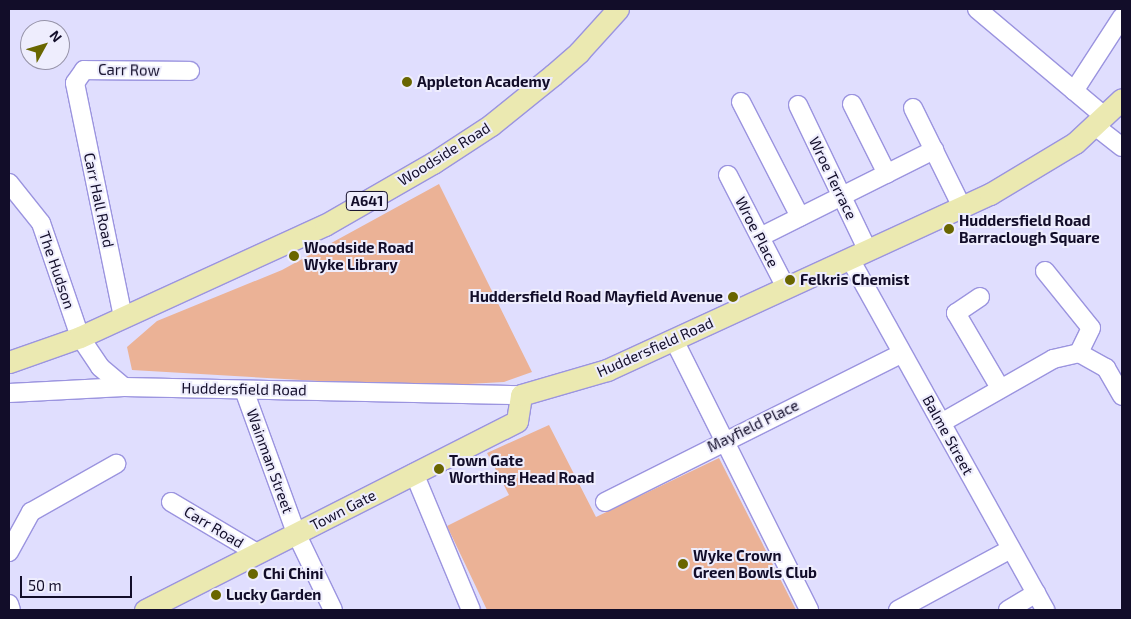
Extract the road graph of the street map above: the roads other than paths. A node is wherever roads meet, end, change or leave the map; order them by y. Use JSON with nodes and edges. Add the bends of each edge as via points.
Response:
{"nodes":[{"id":1,"x":618,"y":9,"type":"edge"},
{"id":2,"x":977,"y":9,"type":"edge"},
{"id":3,"x":1122,"y":17,"type":"edge"},
{"id":4,"x":190,"y":71,"type":"dead end"},
{"id":5,"x":75,"y":84,"type":"joint"},
{"id":6,"x":1074,"y":91,"type":"junction"},
{"id":7,"x":1122,"y":99,"type":"edge"},
{"id":8,"x":741,"y":102,"type":"dead end"},
{"id":9,"x":852,"y":104,"type":"dead end"},
{"id":10,"x":798,"y":105,"type":"dead end"},
{"id":11,"x":913,"y":108,"type":"dead end"},
{"id":12,"x":1100,"y":121,"type":"junction"},
{"id":13,"x":1122,"y":147,"type":"edge"},
{"id":14,"x":934,"y":150,"type":"junction"},
{"id":15,"x":888,"y":174,"type":"junction"},
{"id":16,"x":728,"y":175,"type":"dead end"},
{"id":17,"x":9,"y":183,"type":"edge"},
{"id":18,"x":842,"y":196,"type":"junction"},
{"id":19,"x":962,"y":207,"type":"junction"},
{"id":20,"x":800,"y":217,"type":"junction"},
{"id":21,"x":760,"y":237,"type":"junction"},
{"id":22,"x":859,"y":255,"type":"junction"},
{"id":23,"x":1045,"y":271,"type":"dead end"},
{"id":24,"x":786,"y":288,"type":"junction"},
{"id":25,"x":980,"y":297,"type":"dead end"},
{"id":26,"x":123,"y":317,"type":"junction"},
{"id":27,"x":80,"y":337,"type":"junction"},
{"id":28,"x":674,"y":340,"type":"junction"},
{"id":29,"x":902,"y":353,"type":"junction"},
{"id":30,"x":1079,"y":354,"type":"junction"},
{"id":31,"x":9,"y":362,"type":"edge"},
{"id":32,"x":124,"y":387,"type":"junction"},
{"id":33,"x":1000,"y":388,"type":"junction"},
{"id":34,"x":244,"y":390,"type":"junction"},
{"id":35,"x":9,"y":393,"type":"edge"},
{"id":36,"x":521,"y":395,"type":"junction"},
{"id":37,"x":1122,"y":396,"type":"edge"},
{"id":38,"x":942,"y":423,"type":"junction"},
{"id":39,"x":724,"y":440,"type":"junction"},
{"id":40,"x":116,"y":464,"type":"dead end"},
{"id":41,"x":414,"y":473,"type":"junction"},
{"id":42,"x":171,"y":502,"type":"dead end"},
{"id":43,"x":606,"y":502,"type":"dead end"},
{"id":44,"x":296,"y":533,"type":"junction"},
{"id":45,"x":1011,"y":549,"type":"junction"},
{"id":46,"x":9,"y":552,"type":"edge"},
{"id":47,"x":257,"y":553,"type":"junction"},
{"id":48,"x":1036,"y":593,"type":"junction"},
{"id":49,"x":9,"y":604,"type":"edge"},
{"id":50,"x":11,"y":610,"type":"edge"},
{"id":51,"x":145,"y":610,"type":"edge"},
{"id":52,"x":333,"y":610,"type":"edge"},
{"id":53,"x":471,"y":610,"type":"edge"},
{"id":54,"x":810,"y":610,"type":"edge"},
{"id":55,"x":898,"y":610,"type":"edge"},
{"id":56,"x":1008,"y":610,"type":"edge"},
{"id":57,"x":1045,"y":610,"type":"edge"}],
"edges":[{"from":1,"to":26,"type":"main road","name":"Woodside Road","number":"A641","via":[[553,75],[463,144],[326,225]]},
{"from":2,"to":6,"type":"street"},
{"from":3,"to":6,"type":"street"},
{"from":4,"to":5,"type":"street","name":"Carr Row","via":[[84,70]]},
{"from":5,"to":26,"type":"street","name":"Carr Hall Road"},
{"from":6,"to":12,"type":"street"},
{"from":7,"to":12,"type":"main road","name":"Huddersfield Road"},
{"from":8,"to":20,"type":"street"},
{"from":9,"to":15,"type":"street"},
{"from":10,"to":18,"type":"street","name":"Wroe Terrace"},
{"from":11,"to":14,"type":"street"},
{"from":12,"to":13,"type":"street"},
{"from":12,"to":19,"type":"main road","name":"Huddersfield Road","via":[[1075,143],[1014,181]]},
{"from":14,"to":15,"type":"street"},
{"from":14,"to":19,"type":"street"},
{"from":15,"to":18,"type":"street"},
{"from":16,"to":21,"type":"street","name":"Wroe Place"},
{"from":17,"to":27,"type":"street","name":"The Hudson","via":[[41,223]]},
{"from":18,"to":20,"type":"street"},
{"from":18,"to":22,"type":"street","name":"Wroe Terrace"},
{"from":19,"to":22,"type":"main road","name":"Huddersfield Road"},
{"from":20,"to":21,"type":"street"},
{"from":21,"to":24,"type":"street","name":"Wroe Place"},
{"from":22,"to":24,"type":"main road","name":"Huddersfield Road"},
{"from":22,"to":29,"type":"street","name":"Balme Street"},
{"from":23,"to":30,"type":"street","via":[[1091,328]]},
{"from":24,"to":28,"type":"main road","name":"Huddersfield Road"},
{"from":25,"to":33,"type":"street","via":[[956,312]]},
{"from":26,"to":27,"type":"main road","name":"Woodside Road","number":"A641"},
{"from":27,"to":31,"type":"main road","number":"A641"},
{"from":27,"to":32,"type":"street","via":[[100,367]]},
{"from":28,"to":36,"type":"main road","name":"Huddersfield Road","via":[[607,370]]},
{"from":28,"to":39,"type":"street"},
{"from":29,"to":38,"type":"street","name":"Balme Street"},
{"from":29,"to":39,"type":"street","name":"Mayfield Place"},
{"from":30,"to":33,"type":"street","via":[[1053,359]]},
{"from":30,"to":37,"type":"street","via":[[1106,368]]},
{"from":32,"to":34,"type":"street","name":"Huddersfield Road"},
{"from":32,"to":35,"type":"street","name":"Huddersfield Road"},
{"from":33,"to":38,"type":"street"},
{"from":34,"to":36,"type":"street","name":"Huddersfield Road"},
{"from":34,"to":44,"type":"street","name":"Wainman Street"},
{"from":36,"to":41,"type":"main road","name":"Town Gate","via":[[517,421]]},
{"from":38,"to":45,"type":"street","name":"Balme Street"},
{"from":39,"to":43,"type":"street","name":"Mayfield Place"},
{"from":39,"to":54,"type":"street"},
{"from":40,"to":46,"type":"street","via":[[31,512]]},
{"from":41,"to":44,"type":"main road","name":"Town Gate"},
{"from":41,"to":53,"type":"street"},
{"from":42,"to":47,"type":"street","name":"Carr Road"},
{"from":44,"to":47,"type":"main road","name":"Town Gate"},
{"from":44,"to":52,"type":"street","name":"Wainman Street"},
{"from":45,"to":48,"type":"street","name":"Balme Street"},
{"from":45,"to":55,"type":"street"},
{"from":47,"to":51,"type":"main road","name":"Town Gate"},
{"from":48,"to":56,"type":"street"},
{"from":48,"to":57,"type":"street","name":"Balme Street"},
{"from":49,"to":50,"type":"street"}]}
